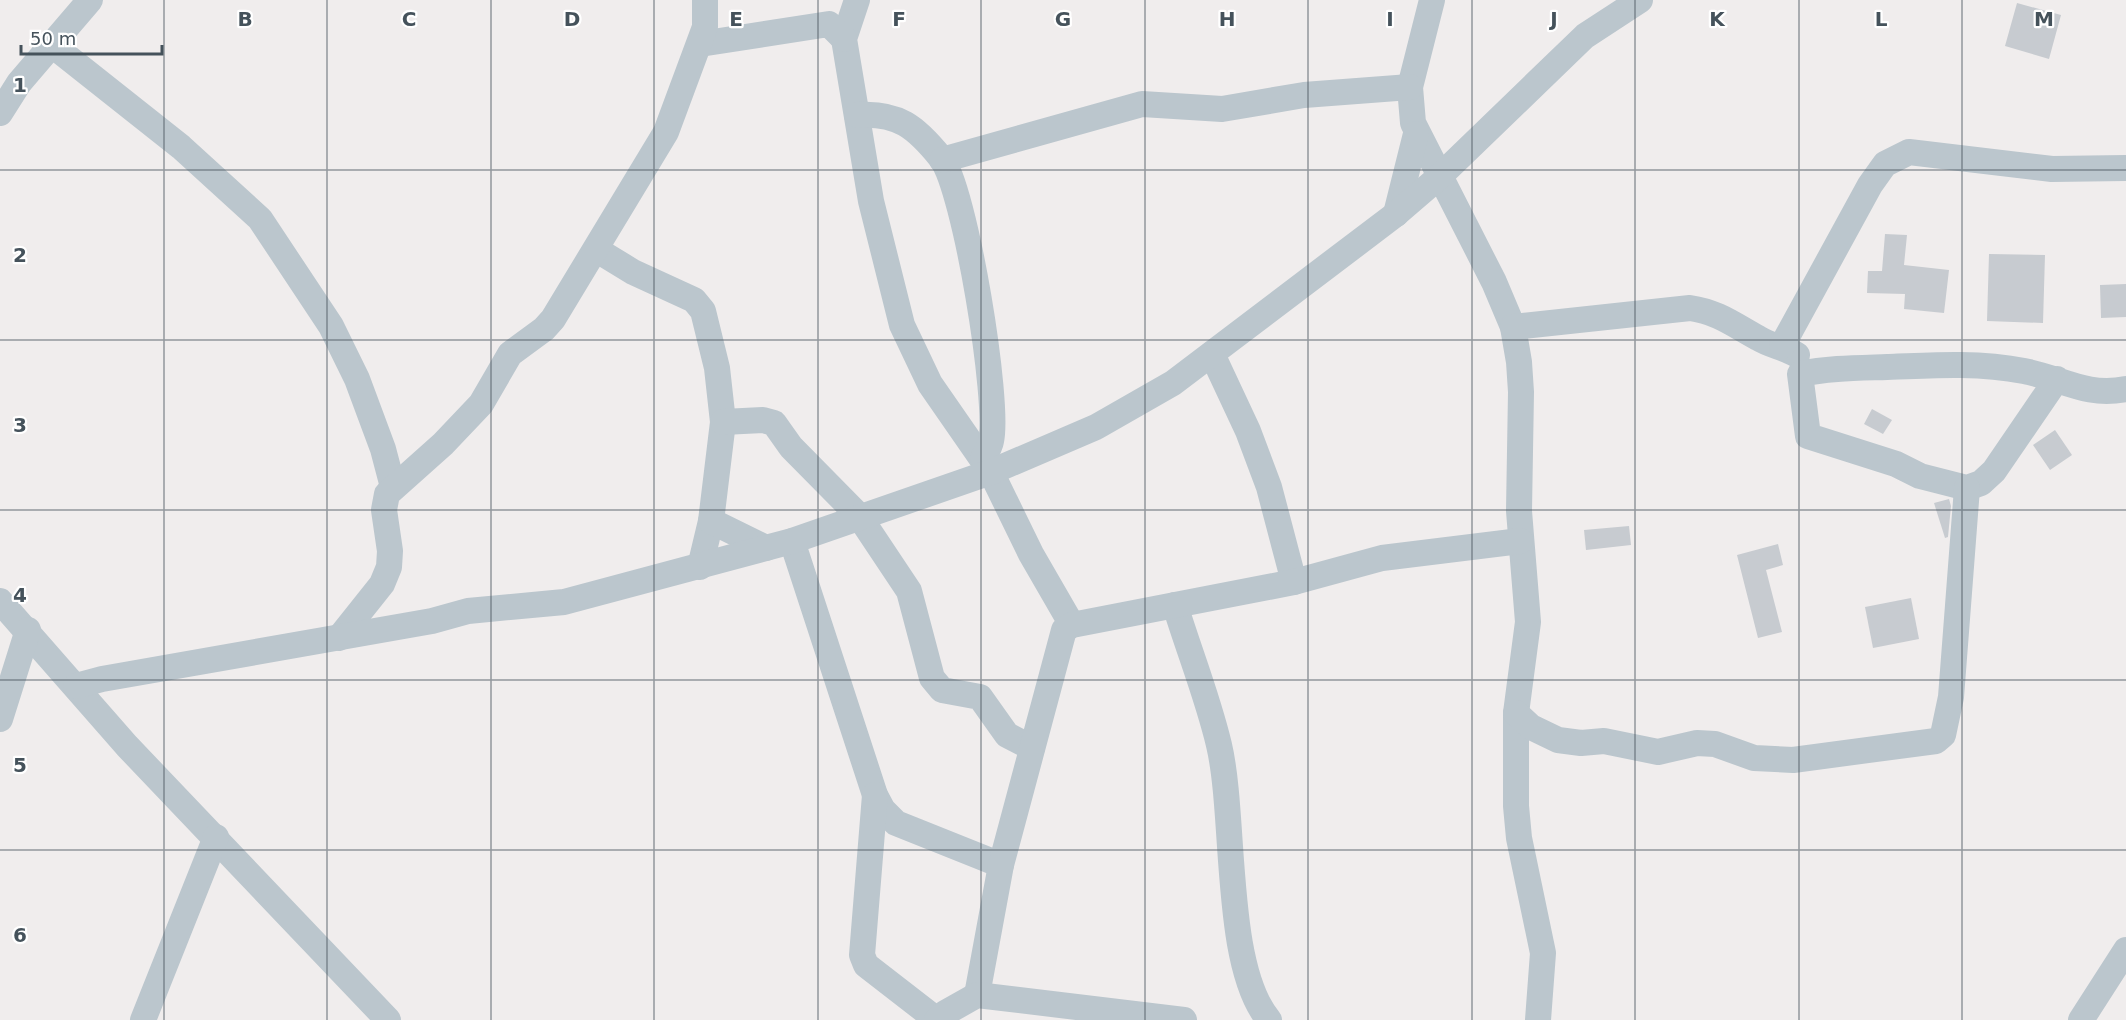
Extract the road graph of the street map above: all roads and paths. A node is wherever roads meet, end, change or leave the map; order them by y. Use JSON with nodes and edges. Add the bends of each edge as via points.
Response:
{"nodes":[{"id":1,"x":90,"y":0,"type":"edge"},
{"id":2,"x":705,"y":0,"type":"edge"},
{"id":3,"x":857,"y":0,"type":"edge"},
{"id":4,"x":1432,"y":0,"type":"edge"},
{"id":5,"x":1640,"y":0,"type":"edge"},
{"id":6,"x":844,"y":39,"type":"junction"},
{"id":7,"x":51,"y":44,"type":"junction"},
{"id":8,"x":700,"y":44,"type":"junction"},
{"id":9,"x":1410,"y":87,"type":"junction"},
{"id":10,"x":0,"y":113,"type":"edge"},
{"id":11,"x":857,"y":115,"type":"junction"},
{"id":12,"x":1416,"y":134,"type":"junction"},
{"id":13,"x":942,"y":160,"type":"junction"},
{"id":14,"x":2126,"y":168,"type":"edge"},
{"id":15,"x":1439,"y":177,"type":"junction"},
{"id":16,"x":1396,"y":214,"type":"junction"},
{"id":17,"x":597,"y":250,"type":"junction"},
{"id":18,"x":1513,"y":327,"type":"junction"},
{"id":19,"x":1782,"y":346,"type":"junction"},
{"id":20,"x":1212,"y":354,"type":"junction"},
{"id":21,"x":1822,"y":369,"type":"junction"},
{"id":22,"x":2057,"y":379,"type":"junction"},
{"id":23,"x":2126,"y":389,"type":"edge"},
{"id":24,"x":723,"y":423,"type":"junction"},
{"id":25,"x":987,"y":465,"type":"junction"},
{"id":26,"x":393,"y":487,"type":"junction"},
{"id":27,"x":1967,"y":488,"type":"junction"},
{"id":28,"x":859,"y":516,"type":"junction"},
{"id":29,"x":711,"y":521,"type":"junction"},
{"id":30,"x":792,"y":541,"type":"junction"},
{"id":31,"x":1521,"y":542,"type":"junction"},
{"id":32,"x":766,"y":548,"type":"junction"},
{"id":33,"x":700,"y":567,"type":"junction"},
{"id":34,"x":1294,"y":582,"type":"junction"},
{"id":35,"x":0,"y":601,"type":"edge"},
{"id":36,"x":1175,"y":605,"type":"junction"},
{"id":37,"x":1072,"y":625,"type":"junction"},
{"id":38,"x":28,"y":630,"type":"junction"},
{"id":39,"x":339,"y":638,"type":"junction"},
{"id":40,"x":76,"y":686,"type":"junction"},
{"id":41,"x":1516,"y":713,"type":"junction"},
{"id":42,"x":0,"y":720,"type":"edge"},
{"id":43,"x":1032,"y":748,"type":"junction"},
{"id":44,"x":875,"y":795,"type":"junction"},
{"id":45,"x":216,"y":837,"type":"junction"},
{"id":46,"x":1001,"y":864,"type":"junction"},
{"id":47,"x":2126,"y":950,"type":"edge"},
{"id":48,"x":977,"y":995,"type":"junction"},
{"id":49,"x":143,"y":1020,"type":"edge"},
{"id":50,"x":388,"y":1020,"type":"edge"},
{"id":51,"x":937,"y":1020,"type":"edge"},
{"id":52,"x":1184,"y":1020,"type":"edge"},
{"id":53,"x":1269,"y":1020,"type":"edge"},
{"id":54,"x":1538,"y":1020,"type":"edge"},
{"id":55,"x":2081,"y":1020,"type":"edge"}],
"edges":[{"from":1,"to":7,"type":"street"},
{"from":2,"to":8,"type":"street","via":[[705,27]]},
{"from":3,"to":6,"type":"street"},
{"from":4,"to":9,"type":"street"},
{"from":5,"to":15,"type":"street","via":[[1585,36]]},
{"from":6,"to":8,"type":"street","via":[[829,24]]},
{"from":6,"to":11,"type":"street"},
{"from":7,"to":10,"type":"street"},
{"from":7,"to":26,"type":"street","via":[[181,147],[260,219],[331,326],[357,379]]},
{"from":8,"to":17,"type":"street","via":[[666,132]]},
{"from":9,"to":12,"type":"street"},
{"from":9,"to":13,"type":"street","via":[[1305,95],[1222,109],[1142,104]]},
{"from":11,"to":13,"type":"street","via":[[876,114],[901,120]]},
{"from":11,"to":25,"type":"street","via":[[871,201],[902,325],[930,384]]},
{"from":12,"to":15,"type":"street"},
{"from":12,"to":16,"type":"street"},
{"from":13,"to":25,"type":"street","via":[[959,197],[993,403]]},
{"from":14,"to":19,"type":"street","via":[[2052,169],[1909,152],[1894,158],[1870,185]]},
{"from":15,"to":16,"type":"street"},
{"from":15,"to":18,"type":"street"},
{"from":16,"to":20,"type":"street"},
{"from":17,"to":24,"type":"street","via":[[699,305],[712,341]]},
{"from":17,"to":26,"type":"street","via":[[554,319],[510,354],[481,404],[443,444]]},
{"from":18,"to":19,"type":"street","via":[[1690,308],[1712,311],[1759,339]]},
{"from":18,"to":31,"type":"street","via":[[1521,392]]},
{"from":19,"to":21,"type":"street"},
{"from":20,"to":25,"type":"street","via":[[1157,394],[1096,427]]},
{"from":20,"to":34,"type":"street","via":[[1269,488]]},
{"from":21,"to":22,"type":"street","via":[[1956,364],[2023,370]]},
{"from":21,"to":27,"type":"street","via":[[1800,375],[1808,436],[1896,464],[1920,476]]},
{"from":22,"to":23,"type":"street","via":[[2090,391]]},
{"from":22,"to":27,"type":"street","via":[[1994,471],[1981,483]]},
{"from":24,"to":28,"type":"street","via":[[774,423],[791,447]]},
{"from":24,"to":29,"type":"street"},
{"from":25,"to":28,"type":"street"},
{"from":25,"to":37,"type":"street"},
{"from":26,"to":39,"type":"street","via":[[385,502],[389,567],[382,584]]},
{"from":27,"to":41,"type":"street","via":[[1951,697],[1943,735],[1936,741],[1793,760],[1754,758],[1715,744],[1697,743],[1658,752],[1604,741],[1581,744],[1558,740],[1531,727]]},
{"from":28,"to":30,"type":"street"},
{"from":28,"to":43,"type":"street","via":[[909,591],[932,678],[942,690],[980,697],[1007,735]]},
{"from":29,"to":32,"type":"street"},
{"from":29,"to":33,"type":"street"},
{"from":30,"to":32,"type":"street"},
{"from":30,"to":44,"type":"street"},
{"from":31,"to":34,"type":"street","via":[[1382,558]]},
{"from":31,"to":41,"type":"street","via":[[1528,622]]},
{"from":32,"to":33,"type":"street"},
{"from":33,"to":39,"type":"street","via":[[564,602],[468,611]]},
{"from":34,"to":36,"type":"street"},
{"from":35,"to":38,"type":"street"},
{"from":36,"to":37,"type":"street"},
{"from":36,"to":53,"type":"street","via":[[1218,744],[1238,929],[1255,996]]},
{"from":37,"to":43,"type":"street","via":[[1060,637]]},
{"from":38,"to":40,"type":"street"},
{"from":38,"to":42,"type":"street"},
{"from":39,"to":40,"type":"street"},
{"from":40,"to":45,"type":"street","via":[[126,746]]},
{"from":41,"to":54,"type":"street","via":[[1519,838],[1543,953]]},
{"from":43,"to":46,"type":"street"},
{"from":44,"to":46,"type":"street","via":[[896,823]]},
{"from":44,"to":51,"type":"street","via":[[862,956],[866,965]]},
{"from":45,"to":49,"type":"street"},
{"from":45,"to":50,"type":"street"},
{"from":46,"to":48,"type":"street"},
{"from":47,"to":55,"type":"street"},
{"from":48,"to":51,"type":"street"},
{"from":48,"to":52,"type":"street"}]}
